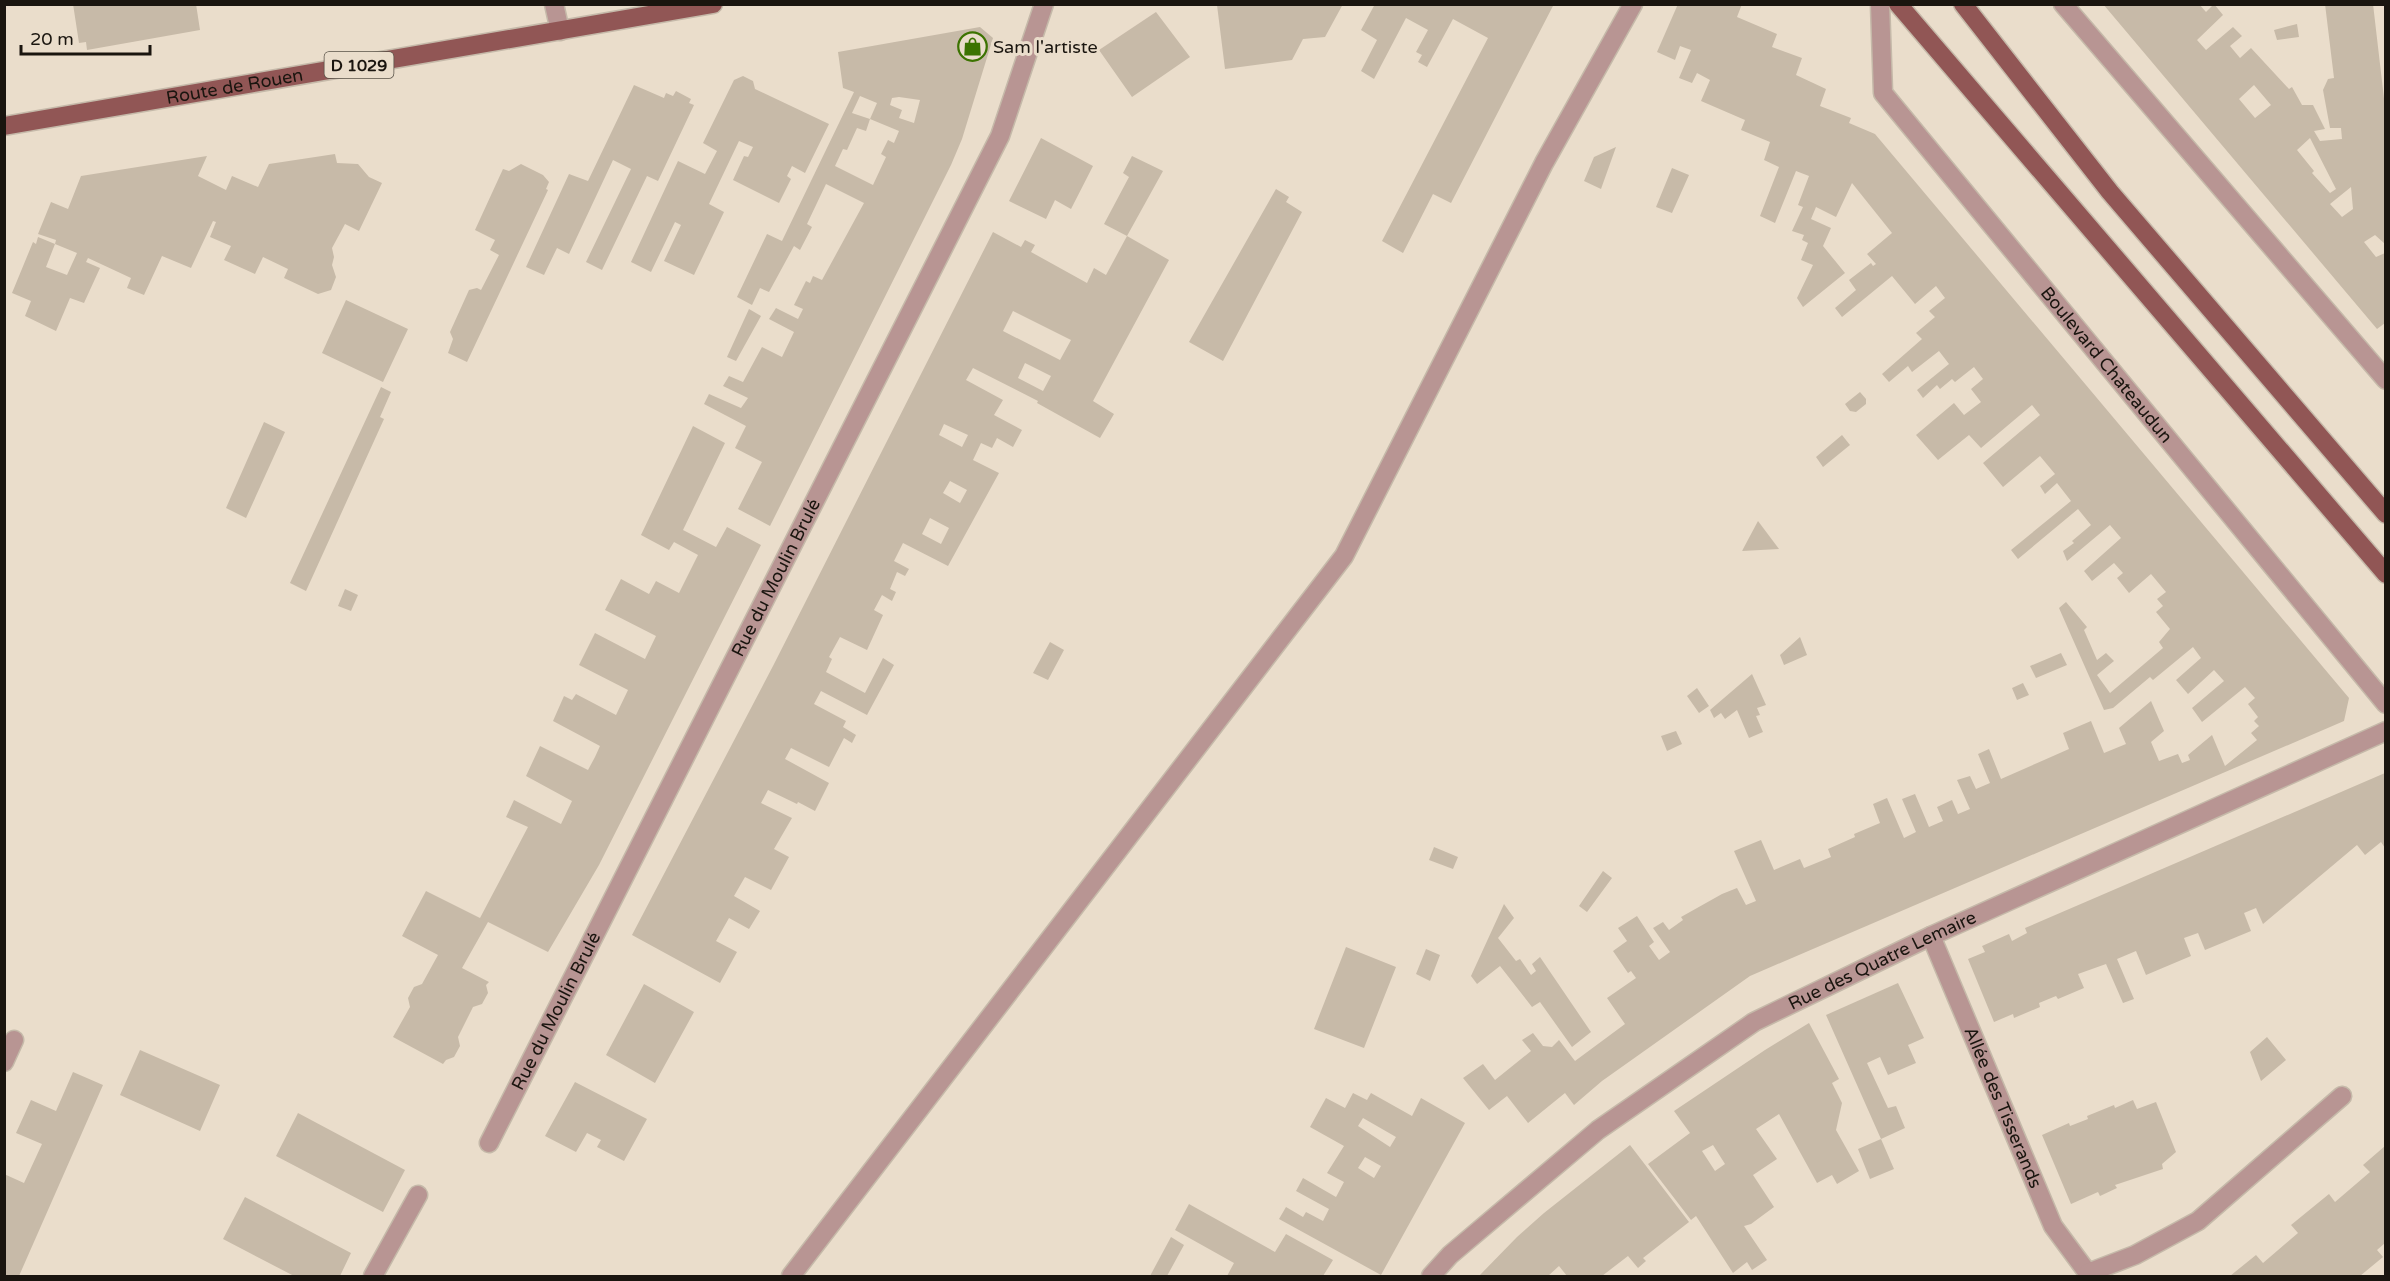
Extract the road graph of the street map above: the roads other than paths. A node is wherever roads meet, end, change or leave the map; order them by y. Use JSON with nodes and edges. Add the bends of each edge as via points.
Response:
{"nodes":[{"id":1,"x":554,"y":4,"type":"edge"},
{"id":2,"x":714,"y":4,"type":"edge"},
{"id":3,"x":1044,"y":4,"type":"edge"},
{"id":4,"x":1633,"y":4,"type":"edge"},
{"id":5,"x":1880,"y":4,"type":"edge"},
{"id":6,"x":1898,"y":4,"type":"edge"},
{"id":7,"x":1963,"y":4,"type":"edge"},
{"id":8,"x":2063,"y":4,"type":"edge"},
{"id":9,"x":560,"y":31,"type":"junction"},
{"id":10,"x":4,"y":126,"type":"edge"},
{"id":11,"x":2385,"y":380,"type":"edge"},
{"id":12,"x":2385,"y":514,"type":"edge"},
{"id":13,"x":2385,"y":574,"type":"edge"},
{"id":14,"x":2385,"y":704,"type":"edge"},
{"id":15,"x":2385,"y":731,"type":"edge"},
{"id":16,"x":1931,"y":936,"type":"junction"},
{"id":17,"x":14,"y":1040,"type":"dead end"},
{"id":18,"x":4,"y":1062,"type":"edge"},
{"id":19,"x":2342,"y":1096,"type":"dead end"},
{"id":20,"x":489,"y":1143,"type":"dead end"},
{"id":21,"x":418,"y":1195,"type":"dead end"},
{"id":22,"x":2089,"y":1275,"type":"edge"},
{"id":23,"x":373,"y":1276,"type":"edge"},
{"id":24,"x":792,"y":1276,"type":"edge"},
{"id":25,"x":1431,"y":1276,"type":"edge"}],
"edges":[{"from":1,"to":9,"type":"street"},
{"from":2,"to":9,"type":"main road","name":"Route de Rouen","number":"D 1029"},
{"from":3,"to":20,"type":"street","name":"Rue du Moulin Brulé","via":[[1000,136]]},
{"from":4,"to":24,"type":"street","via":[[1544,163],[1344,556]]},
{"from":5,"to":14,"type":"street","name":"Boulevard Chateaudun","via":[[1883,93]]},
{"from":6,"to":13,"type":"main road"},
{"from":7,"to":12,"type":"main road","via":[[2110,192]]},
{"from":8,"to":11,"type":"street"},
{"from":9,"to":10,"type":"main road","name":"Route de Rouen","number":"D 1029"},
{"from":15,"to":16,"type":"street","name":"Rue des Quatre Lemaire"},
{"from":16,"to":22,"type":"street","name":"Allée des Tisserands","via":[[2053,1226]]},
{"from":16,"to":25,"type":"street","name":"Rue des Quatre Lemaire","via":[[1755,1022],[1598,1130],[1450,1255]]},
{"from":17,"to":18,"type":"street"},
{"from":19,"to":22,"type":"street","name":"Allée des Tisserands","via":[[2198,1221]]},
{"from":21,"to":23,"type":"street"}]}
